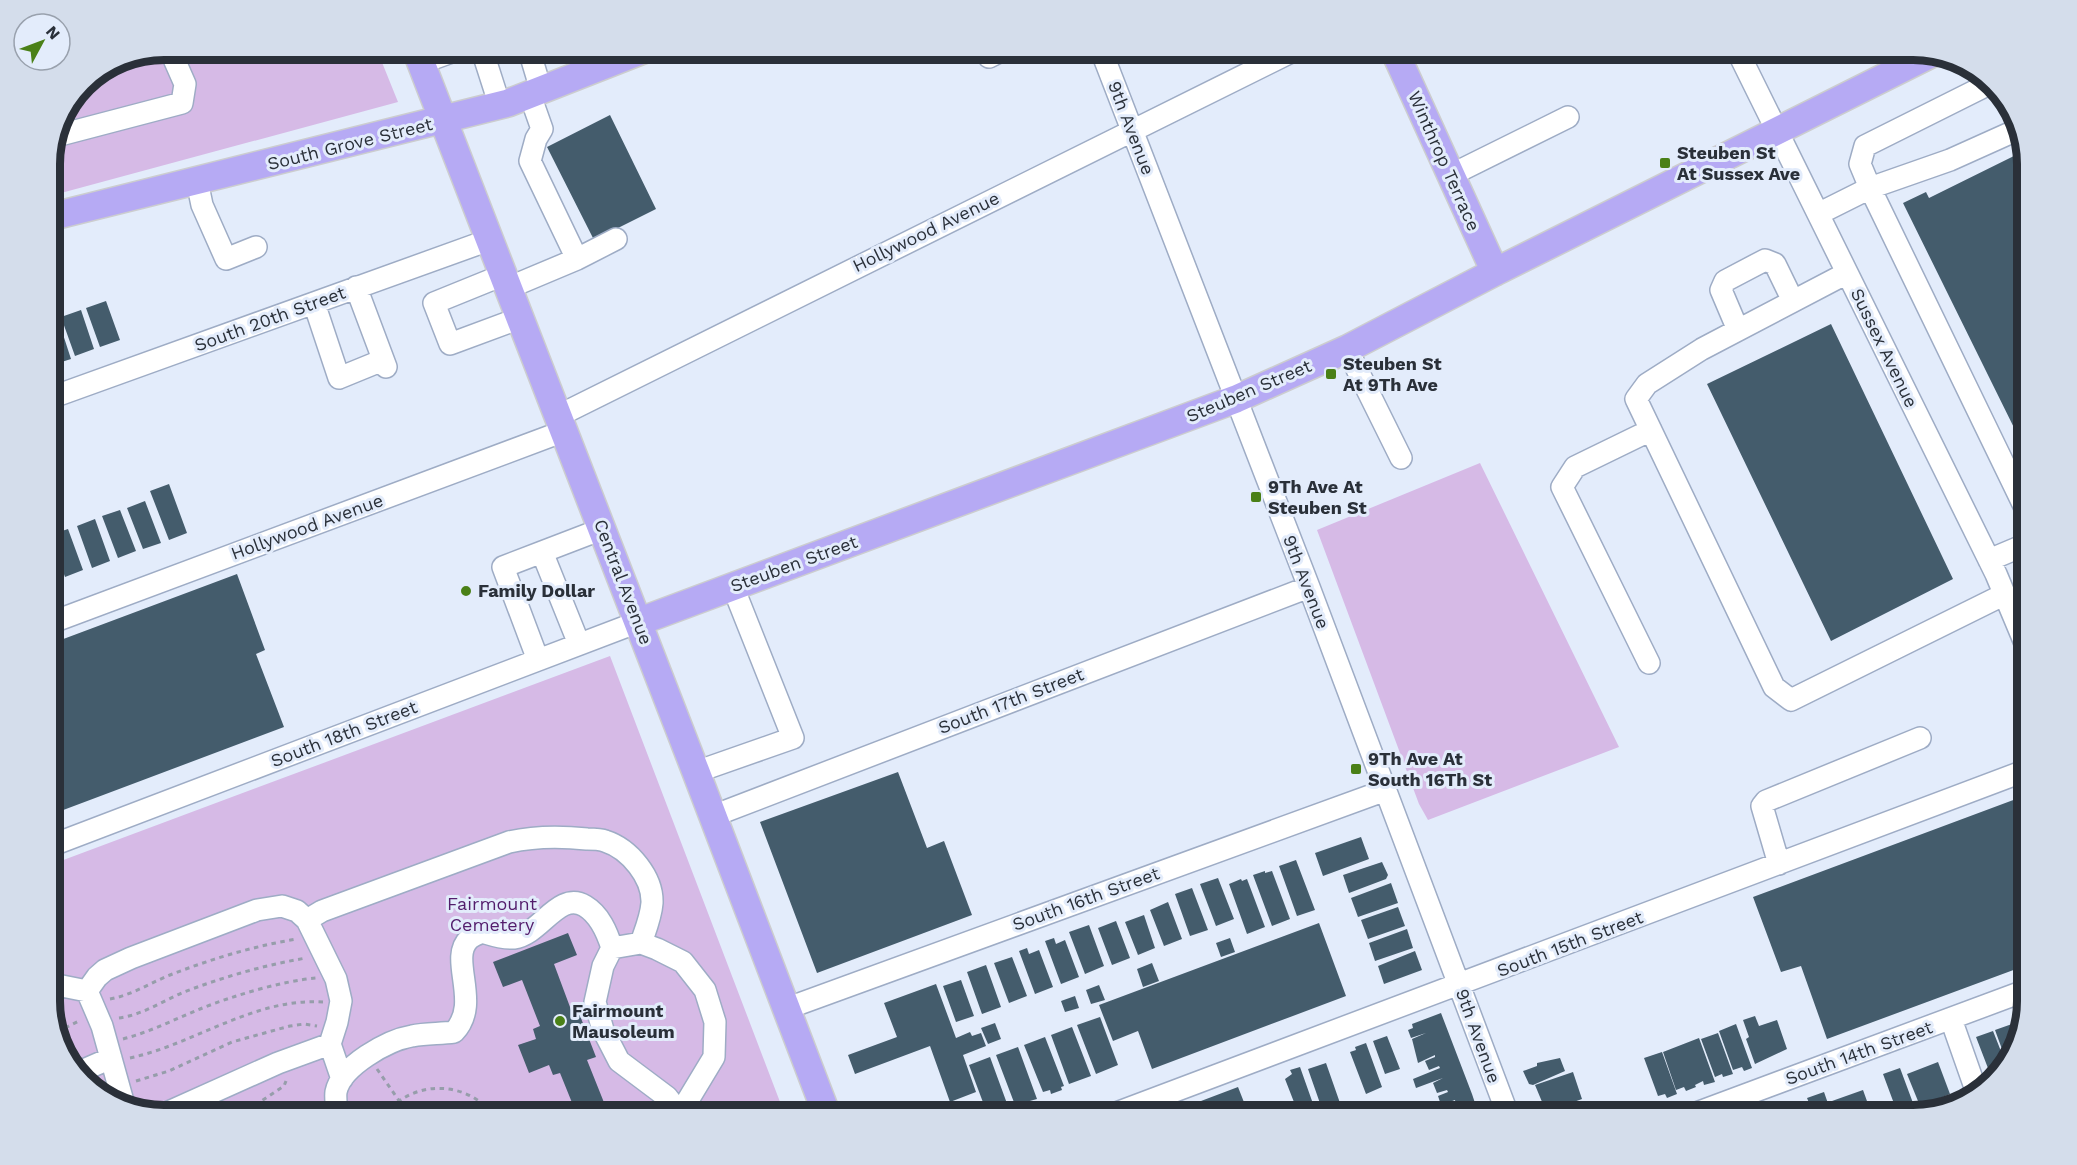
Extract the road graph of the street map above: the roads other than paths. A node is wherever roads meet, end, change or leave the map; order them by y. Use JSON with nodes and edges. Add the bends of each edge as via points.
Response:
{"nodes":[{"id":1,"x":174,"y":60,"type":"edge"},
{"id":2,"x":420,"y":60,"type":"edge"},
{"id":3,"x":487,"y":60,"type":"edge"},
{"id":4,"x":531,"y":60,"type":"edge"},
{"id":5,"x":618,"y":60,"type":"edge"},
{"id":6,"x":1105,"y":60,"type":"edge"},
{"id":7,"x":1275,"y":60,"type":"edge"},
{"id":8,"x":1399,"y":60,"type":"edge"},
{"id":9,"x":1742,"y":60,"type":"edge"},
{"id":10,"x":1918,"y":60,"type":"edge"},
{"id":11,"x":1982,"y":87,"type":"edge"},
{"id":12,"x":536,"y":92,"type":"junction"},
{"id":13,"x":500,"y":106,"type":"junction"},
{"id":14,"x":1568,"y":117,"type":"dead end"},
{"id":15,"x":443,"y":121,"type":"junction"},
{"id":16,"x":1132,"y":130,"type":"junction"},
{"id":17,"x":1777,"y":130,"type":"junction"},
{"id":18,"x":2011,"y":132,"type":"edge"},
{"id":19,"x":65,"y":134,"type":"edge"},
{"id":20,"x":1451,"y":175,"type":"junction"},
{"id":21,"x":197,"y":181,"type":"junction"},
{"id":22,"x":1870,"y":188,"type":"junction"},
{"id":23,"x":1818,"y":214,"type":"junction"},
{"id":24,"x":60,"y":215,"type":"edge"},
{"id":25,"x":616,"y":239,"type":"dead end"},
{"id":26,"x":489,"y":240,"type":"junction"},
{"id":27,"x":256,"y":247,"type":"dead end"},
{"id":28,"x":578,"y":259,"type":"junction"},
{"id":29,"x":1495,"y":272,"type":"junction"},
{"id":30,"x":1848,"y":273,"type":"junction"},
{"id":31,"x":506,"y":282,"type":"junction"},
{"id":32,"x":356,"y":288,"type":"junction"},
{"id":33,"x":1793,"y":302,"type":"junction"},
{"id":34,"x":314,"y":303,"type":"junction"},
{"id":35,"x":520,"y":318,"type":"junction"},
{"id":36,"x":1738,"y":330,"type":"junction"},
{"id":37,"x":1347,"y":349,"type":"junction"},
{"id":38,"x":60,"y":394,"type":"edge"},
{"id":39,"x":1236,"y":399,"type":"junction"},
{"id":40,"x":561,"y":423,"type":"junction"},
{"id":41,"x":1651,"y":430,"type":"junction"},
{"id":42,"x":1401,"y":458,"type":"dead end"},
{"id":43,"x":2017,"y":491,"type":"edge"},
{"id":44,"x":602,"y":529,"type":"junction"},
{"id":45,"x":2017,"y":548,"type":"edge"},
{"id":46,"x":542,"y":552,"type":"junction"},
{"id":47,"x":1989,"y":560,"type":"junction"},
{"id":48,"x":733,"y":587,"type":"junction"},
{"id":49,"x":1309,"y":587,"type":"junction"},
{"id":50,"x":2006,"y":594,"type":"junction"},
{"id":51,"x":60,"y":618,"type":"edge"},
{"id":52,"x":638,"y":622,"type":"junction"},
{"id":53,"x":2017,"y":622,"type":"edge"},
{"id":54,"x":579,"y":644,"type":"junction"},
{"id":55,"x":538,"y":660,"type":"junction"},
{"id":56,"x":1649,"y":663,"type":"dead end"},
{"id":57,"x":1920,"y":738,"type":"dead end"},
{"id":58,"x":696,"y":772,"type":"junction"},
{"id":59,"x":2017,"y":774,"type":"edge"},
{"id":60,"x":1386,"y":790,"type":"junction"},
{"id":61,"x":713,"y":816,"type":"junction"},
{"id":62,"x":60,"y":842,"type":"edge"},
{"id":63,"x":1779,"y":864,"type":"junction"},
{"id":64,"x":307,"y":929,"type":"junction"},
{"id":65,"x":641,"y":944,"type":"junction"},
{"id":66,"x":612,"y":948,"type":"junction"},
{"id":67,"x":1460,"y":986,"type":"junction"},
{"id":68,"x":60,"y":987,"type":"edge"},
{"id":69,"x":2017,"y":994,"type":"edge"},
{"id":70,"x":95,"y":995,"type":"junction"},
{"id":71,"x":788,"y":1008,"type":"junction"},
{"id":72,"x":1951,"y":1019,"type":"junction"},
{"id":73,"x":328,"y":1037,"type":"junction"},
{"id":74,"x":118,"y":1052,"type":"junction"},
{"id":75,"x":86,"y":1068,"type":"edge"},
{"id":76,"x":342,"y":1078,"type":"junction"},
{"id":77,"x":1974,"y":1084,"type":"edge"},
{"id":78,"x":123,"y":1096,"type":"edge"},
{"id":79,"x":184,"y":1105,"type":"edge"},
{"id":80,"x":337,"y":1105,"type":"edge"},
{"id":81,"x":673,"y":1105,"type":"edge"},
{"id":82,"x":686,"y":1105,"type":"edge"},
{"id":83,"x":823,"y":1105,"type":"edge"},
{"id":84,"x":1141,"y":1105,"type":"edge"},
{"id":85,"x":1504,"y":1105,"type":"edge"},
{"id":86,"x":1720,"y":1105,"type":"edge"}],
"edges":[{"from":1,"to":19,"type":"street","via":[[185,84],[182,104]]},
{"from":2,"to":15,"type":"main road","name":"Central Avenue"},
{"from":3,"to":13,"type":"street"},
{"from":4,"to":12,"type":"street"},
{"from":5,"to":12,"type":"main road","name":"South Grove Street"},
{"from":6,"to":16,"type":"street","name":"9th Avenue"},
{"from":7,"to":16,"type":"street","name":"Hollywood Avenue"},
{"from":8,"to":20,"type":"main road","name":"Winthrop Terrace"},
{"from":9,"to":17,"type":"street","name":"Sussex Avenue"},
{"from":10,"to":17,"type":"main road","name":"Steuben Street"},
{"from":11,"to":22,"type":"street","via":[[1865,146],[1860,164]]},
{"from":12,"to":13,"type":"main road","name":"South Grove Street"},
{"from":12,"to":28,"type":"street","via":[[542,129],[530,161]]},
{"from":13,"to":15,"type":"main road","name":"South Grove Street"},
{"from":14,"to":20,"type":"street"},
{"from":15,"to":21,"type":"main road","name":"South Grove Street"},
{"from":15,"to":26,"type":"main road","name":"Central Avenue"},
{"from":16,"to":39,"type":"street","name":"9th Avenue"},
{"from":16,"to":40,"type":"street","name":"Hollywood Avenue"},
{"from":17,"to":23,"type":"street","name":"Sussex Avenue"},
{"from":17,"to":29,"type":"main road","name":"Steuben Street"},
{"from":18,"to":22,"type":"street","via":[[1950,160]]},
{"from":20,"to":29,"type":"main road","name":"Winthrop Terrace"},
{"from":21,"to":24,"type":"main road","name":"South Grove Street"},
{"from":21,"to":27,"type":"street","via":[[202,206],[226,259]]},
{"from":22,"to":23,"type":"street"},
{"from":22,"to":43,"type":"street"},
{"from":23,"to":30,"type":"street","name":"Sussex Avenue"},
{"from":25,"to":28,"type":"street"},
{"from":26,"to":31,"type":"main road","name":"Central Avenue"},
{"from":26,"to":32,"type":"street","name":"South 20th Street"},
{"from":28,"to":31,"type":"street"},
{"from":29,"to":37,"type":"main road","name":"Steuben Street"},
{"from":30,"to":33,"type":"street"},
{"from":30,"to":47,"type":"street","name":"Sussex Avenue"},
{"from":31,"to":35,"type":"main road","name":"Central Avenue"},
{"from":31,"to":35,"type":"street","via":[[434,303],[450,344]]},
{"from":32,"to":34,"type":"street","name":"South 20th Street"},
{"from":32,"to":34,"type":"street","via":[[385,363],[339,378]]},
{"from":33,"to":36,"type":"street"},
{"from":33,"to":36,"type":"street","via":[[1775,264],[1765,260],[1725,281],[1721,290]]},
{"from":34,"to":38,"type":"street","name":"South 20th Street"},
{"from":35,"to":40,"type":"main road","name":"Central Avenue"},
{"from":36,"to":41,"type":"street","via":[[1647,384],[1636,399]]},
{"from":37,"to":39,"type":"main road","name":"Steuben Street"},
{"from":37,"to":42,"type":"street"},
{"from":39,"to":48,"type":"main road","name":"Steuben Street"},
{"from":39,"to":49,"type":"street","name":"9th Avenue"},
{"from":40,"to":44,"type":"main road","name":"Central Avenue"},
{"from":40,"to":51,"type":"street","name":"Hollywood Avenue"},
{"from":41,"to":50,"type":"street","via":[[1774,687],[1791,700]]},
{"from":41,"to":56,"type":"street","via":[[1575,467],[1563,487]]},
{"from":44,"to":46,"type":"street"},
{"from":44,"to":52,"type":"main road","name":"Central Avenue"},
{"from":45,"to":47,"type":"street"},
{"from":46,"to":54,"type":"street"},
{"from":46,"to":55,"type":"street","via":[[503,567]]},
{"from":47,"to":50,"type":"street","name":"Sussex Avenue"},
{"from":48,"to":52,"type":"main road","name":"Steuben Street"},
{"from":48,"to":58,"type":"street","via":[[793,738]]},
{"from":49,"to":60,"type":"street","name":"9th Avenue"},
{"from":49,"to":61,"type":"street","name":"South 17th Street"},
{"from":50,"to":53,"type":"street","name":"Sussex Avenue"},
{"from":52,"to":54,"type":"street","name":"South 18th Street"},
{"from":52,"to":58,"type":"main road","name":"Central Avenue"},
{"from":54,"to":55,"type":"street","name":"South 18th Street"},
{"from":55,"to":62,"type":"street","name":"South 18th Street"},
{"from":57,"to":63,"type":"street","via":[[1766,801],[1762,806]]},
{"from":58,"to":61,"type":"main road","name":"Central Avenue"},
{"from":59,"to":63,"type":"street","name":"South 15th Street"},
{"from":60,"to":67,"type":"street","name":"9th Avenue"},
{"from":60,"to":71,"type":"street","name":"South 16th Street"},
{"from":61,"to":71,"type":"main road","name":"Central Avenue"},
{"from":63,"to":67,"type":"street","name":"South 15th Street"},
{"from":64,"to":65,"type":"street","via":[[322,911],[509,842],[531,837],[567,837],[605,841],[640,867],[650,886],[652,904]]},
{"from":64,"to":70,"type":"street","via":[[297,911],[282,906],[257,910],[105,970],[97,977]]},
{"from":64,"to":73,"type":"street","via":[[336,979],[341,1001],[337,1022]]},
{"from":65,"to":66,"type":"street"},
{"from":65,"to":82,"type":"street","via":[[683,962],[705,990],[715,1022],[714,1057]]},
{"from":66,"to":76,"type":"street","via":[[592,910],[580,903],[561,905],[539,926],[514,938],[482,932],[470,938],[463,949],[466,1011],[462,1024],[454,1032],[409,1036],[391,1043],[355,1065]]},
{"from":66,"to":81,"type":"street","via":[[603,966],[595,1002],[603,1030],[619,1061]]},
{"from":67,"to":84,"type":"street","name":"South 15th Street"},
{"from":67,"to":85,"type":"street","name":"9th Avenue"},
{"from":68,"to":70,"type":"street"},
{"from":69,"to":72,"type":"street","name":"South 14th Street"},
{"from":70,"to":74,"type":"street","via":[[102,1026]]},
{"from":71,"to":83,"type":"main road","name":"Central Avenue"},
{"from":72,"to":77,"type":"street"},
{"from":72,"to":86,"type":"street","name":"South 14th Street"},
{"from":73,"to":76,"type":"street"},
{"from":73,"to":79,"type":"street"},
{"from":74,"to":75,"type":"street"},
{"from":74,"to":78,"type":"street"},
{"from":76,"to":80,"type":"street","via":[[336,1092]]}]}
